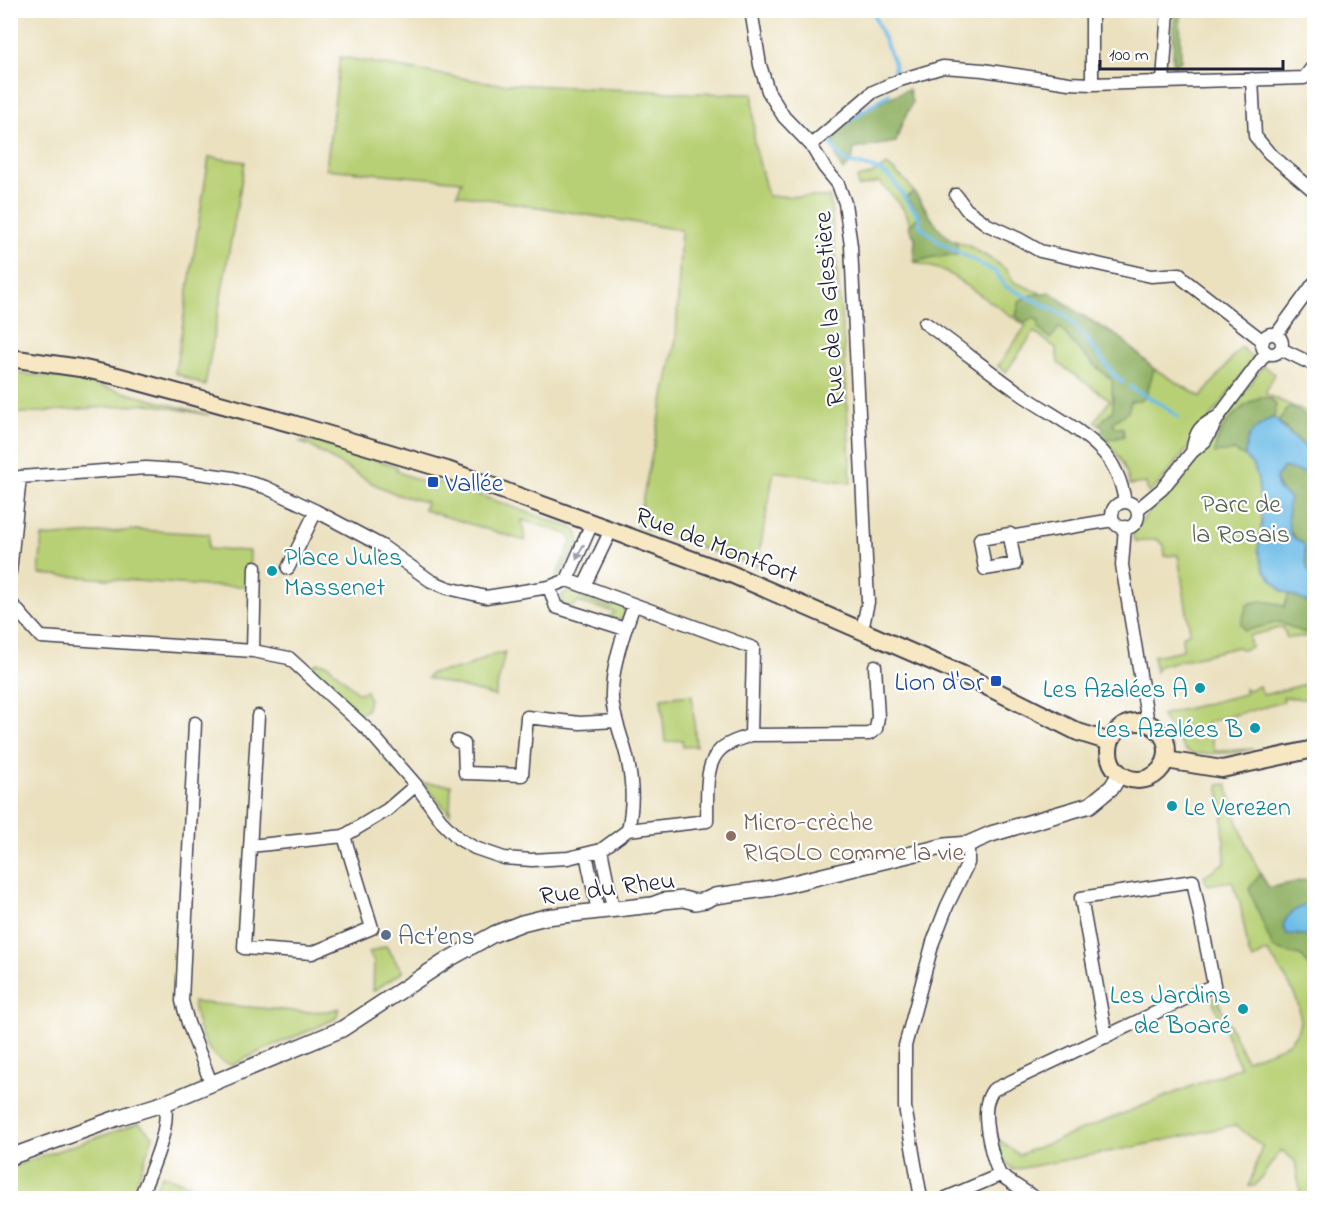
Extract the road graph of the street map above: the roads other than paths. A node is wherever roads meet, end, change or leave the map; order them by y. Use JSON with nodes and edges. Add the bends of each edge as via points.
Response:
{"nodes":[{"id":1,"x":751,"y":10,"type":"edge"},
{"id":2,"x":1092,"y":10,"type":"edge"},
{"id":3,"x":1167,"y":10,"type":"edge"},
{"id":4,"x":1314,"y":65,"type":"edge"},
{"id":5,"x":1252,"y":79,"type":"junction"},
{"id":6,"x":1163,"y":81,"type":"junction"},
{"id":7,"x":1092,"y":84,"type":"junction"},
{"id":8,"x":811,"y":145,"type":"junction"},
{"id":9,"x":1314,"y":191,"type":"edge"},
{"id":10,"x":956,"y":195,"type":"dead end"},
{"id":11,"x":1314,"y":283,"type":"edge"},
{"id":12,"x":926,"y":323,"type":"dead end"},
{"id":13,"x":1276,"y":335,"type":"junction"},
{"id":14,"x":1264,"y":347,"type":"junction"},
{"id":15,"x":1281,"y":349,"type":"junction"},
{"id":16,"x":10,"y":358,"type":"edge"},
{"id":17,"x":1314,"y":365,"type":"edge"},
{"id":18,"x":1125,"y":502,"type":"junction"},
{"id":19,"x":1137,"y":510,"type":"junction"},
{"id":20,"x":316,"y":511,"type":"junction"},
{"id":21,"x":1113,"y":520,"type":"junction"},
{"id":22,"x":592,"y":523,"type":"junction"},
{"id":23,"x":1125,"y":527,"type":"junction"},
{"id":24,"x":610,"y":530,"type":"junction"},
{"id":25,"x":1010,"y":537,"type":"dead end"},
{"id":26,"x":255,"y":567,"type":"dead end"},
{"id":27,"x":288,"y":568,"type":"dead end"},
{"id":28,"x":10,"y":572,"type":"edge"},
{"id":29,"x":567,"y":580,"type":"junction"},
{"id":30,"x":584,"y":586,"type":"junction"},
{"id":31,"x":549,"y":587,"type":"junction"},
{"id":32,"x":10,"y":602,"type":"edge"},
{"id":33,"x":634,"y":606,"type":"junction"},
{"id":34,"x":625,"y":629,"type":"junction"},
{"id":35,"x":862,"y":630,"type":"junction"},
{"id":36,"x":253,"y":651,"type":"junction"},
{"id":37,"x":875,"y":666,"type":"dead end"},
{"id":38,"x":258,"y":716,"type":"dead end"},
{"id":39,"x":616,"y":721,"type":"junction"},
{"id":40,"x":195,"y":723,"type":"dead end"},
{"id":41,"x":1148,"y":723,"type":"junction"},
{"id":42,"x":751,"y":735,"type":"junction"},
{"id":43,"x":457,"y":741,"type":"dead end"},
{"id":44,"x":1110,"y":742,"type":"junction"},
{"id":45,"x":1314,"y":749,"type":"edge"},
{"id":46,"x":1166,"y":760,"type":"junction"},
{"id":47,"x":1120,"y":774,"type":"junction"},
{"id":48,"x":416,"y":785,"type":"junction"},
{"id":49,"x":628,"y":830,"type":"junction"},
{"id":50,"x":344,"y":836,"type":"junction"},
{"id":51,"x":968,"y":844,"type":"junction"},
{"id":52,"x":250,"y":846,"type":"junction"},
{"id":53,"x":601,"y":850,"type":"junction"},
{"id":54,"x":586,"y":854,"type":"junction"},
{"id":55,"x":606,"y":910,"type":"junction"},
{"id":56,"x":1106,"y":1037,"type":"junction"},
{"id":57,"x":211,"y":1083,"type":"junction"},
{"id":58,"x":165,"y":1103,"type":"junction"},
{"id":59,"x":10,"y":1157,"type":"edge"},
{"id":60,"x":1000,"y":1175,"type":"junction"},
{"id":61,"x":140,"y":1198,"type":"edge"},
{"id":62,"x":921,"y":1198,"type":"edge"},
{"id":63,"x":946,"y":1198,"type":"edge"},
{"id":64,"x":1035,"y":1198,"type":"edge"}],
"edges":[{"from":1,"to":8,"type":"street","name":"Rue de la Glestière","via":[[768,91],[784,117]]},
{"from":2,"to":7,"type":"street"},
{"from":3,"to":6,"type":"street"},
{"from":4,"to":5,"type":"street","via":[[1304,78]]},
{"from":5,"to":6,"type":"street"},
{"from":5,"to":9,"type":"street","via":[[1255,136]]},
{"from":6,"to":7,"type":"street"},
{"from":7,"to":8,"type":"street","via":[[943,67],[873,92]]},
{"from":8,"to":35,"type":"street","name":"Rue de la Glestière","via":[[838,184],[851,246],[868,602]]},
{"from":10,"to":14,"type":"street","via":[[966,209],[988,225],[1040,251],[1151,276],[1180,274]]},
{"from":11,"to":13,"type":"street"},
{"from":12,"to":18,"type":"street","via":[[1103,452],[1114,466]]},
{"from":13,"to":14,"type":"street","via":[[1270,334]]},
{"from":13,"to":15,"type":"street","via":[[1282,342]]},
{"from":14,"to":15,"type":"street","via":[[1275,354]]},
{"from":14,"to":19,"type":"street","via":[[1205,441],[1162,489]]},
{"from":15,"to":17,"type":"street"},
{"from":16,"to":22,"type":"main road","name":"Rue de Montfort","via":[[117,376],[293,424],[420,461]]},
{"from":18,"to":19,"type":"street"},
{"from":18,"to":21,"type":"street","via":[[1114,508]]},
{"from":19,"to":23,"type":"street","via":[[1135,522]]},
{"from":20,"to":27,"type":"street"},
{"from":20,"to":28,"type":"street","via":[[265,487],[178,470],[146,468],[20,477]]},
{"from":20,"to":31,"type":"street","via":[[382,546],[431,581],[448,588],[486,597]]},
{"from":21,"to":23,"type":"street"},
{"from":21,"to":25,"type":"street"},
{"from":22,"to":24,"type":"main road","name":"Rue de Montfort"},
{"from":22,"to":29,"type":"street","one_way":true},
{"from":23,"to":41,"type":"street","via":[[1122,565]]},
{"from":24,"to":30,"type":"street"},
{"from":24,"to":35,"type":"main road","name":"Rue de Montfort","via":[[731,574]]},
{"from":26,"to":36,"type":"street"},
{"from":29,"to":30,"type":"street"},
{"from":29,"to":31,"type":"street"},
{"from":30,"to":33,"type":"street"},
{"from":31,"to":34,"type":"street","via":[[556,607]]},
{"from":32,"to":36,"type":"street","via":[[41,637]]},
{"from":33,"to":34,"type":"street"},
{"from":33,"to":42,"type":"street","via":[[753,648]]},
{"from":34,"to":39,"type":"street","via":[[613,674]]},
{"from":35,"to":44,"type":"main road","name":"Rue de Montfort","via":[[990,687],[1078,732]]},
{"from":36,"to":48,"type":"street","via":[[289,658],[369,731]]},
{"from":37,"to":42,"type":"street","via":[[878,717],[876,729],[869,734]]},
{"from":38,"to":52,"type":"street"},
{"from":39,"to":43,"type":"street","via":[[580,723],[527,717],[522,775],[465,773],[464,744]]},
{"from":39,"to":49,"type":"street","via":[[628,761],[633,802]]},
{"from":40,"to":57,"type":"street","via":[[182,1001]]},
{"from":41,"to":44,"type":"main road","via":[[1124,726]]},
{"from":41,"to":46,"type":"main road","via":[[1163,737]]},
{"from":42,"to":49,"type":"street","via":[[722,747],[713,758],[707,821]]},
{"from":44,"to":47,"type":"main road","via":[[1112,765]]},
{"from":45,"to":46,"type":"main road","via":[[1222,769]]},
{"from":46,"to":47,"type":"main road","via":[[1152,777],[1130,780]]},
{"from":47,"to":51,"type":"street","name":"Rue du Rheu","via":[[1113,787],[1090,805]]},
{"from":48,"to":50,"type":"street","via":[[387,810]]},
{"from":48,"to":54,"type":"street","via":[[443,823],[475,848],[504,858],[532,860]]},
{"from":49,"to":53,"type":"street"},
{"from":50,"to":52,"type":"street"},
{"from":50,"to":52,"type":"street","via":[[372,928],[312,953],[244,948]]},
{"from":51,"to":55,"type":"street","name":"Rue du Rheu","via":[[911,853],[773,888],[695,902],[683,899]]},
{"from":51,"to":62,"type":"street","via":[[968,863],[933,942],[905,1046],[905,1107]]},
{"from":53,"to":54,"type":"street"},
{"from":53,"to":55,"type":"street"},
{"from":54,"to":55,"type":"street"},
{"from":55,"to":57,"type":"street","name":"Rue du Rheu","via":[[530,921],[494,934],[342,1029]]},
{"from":56,"to":56,"type":"street","via":[[1081,898],[1193,881],[1214,985]]},
{"from":56,"to":60,"type":"street","via":[[993,1090],[986,1114],[994,1164]]},
{"from":57,"to":58,"type":"street","name":"Rue du Rheu"},
{"from":58,"to":59,"type":"street","name":"Rue du Rheu"},
{"from":58,"to":61,"type":"street","via":[[161,1139]]},
{"from":60,"to":63,"type":"street"},
{"from":60,"to":64,"type":"street"}]}
